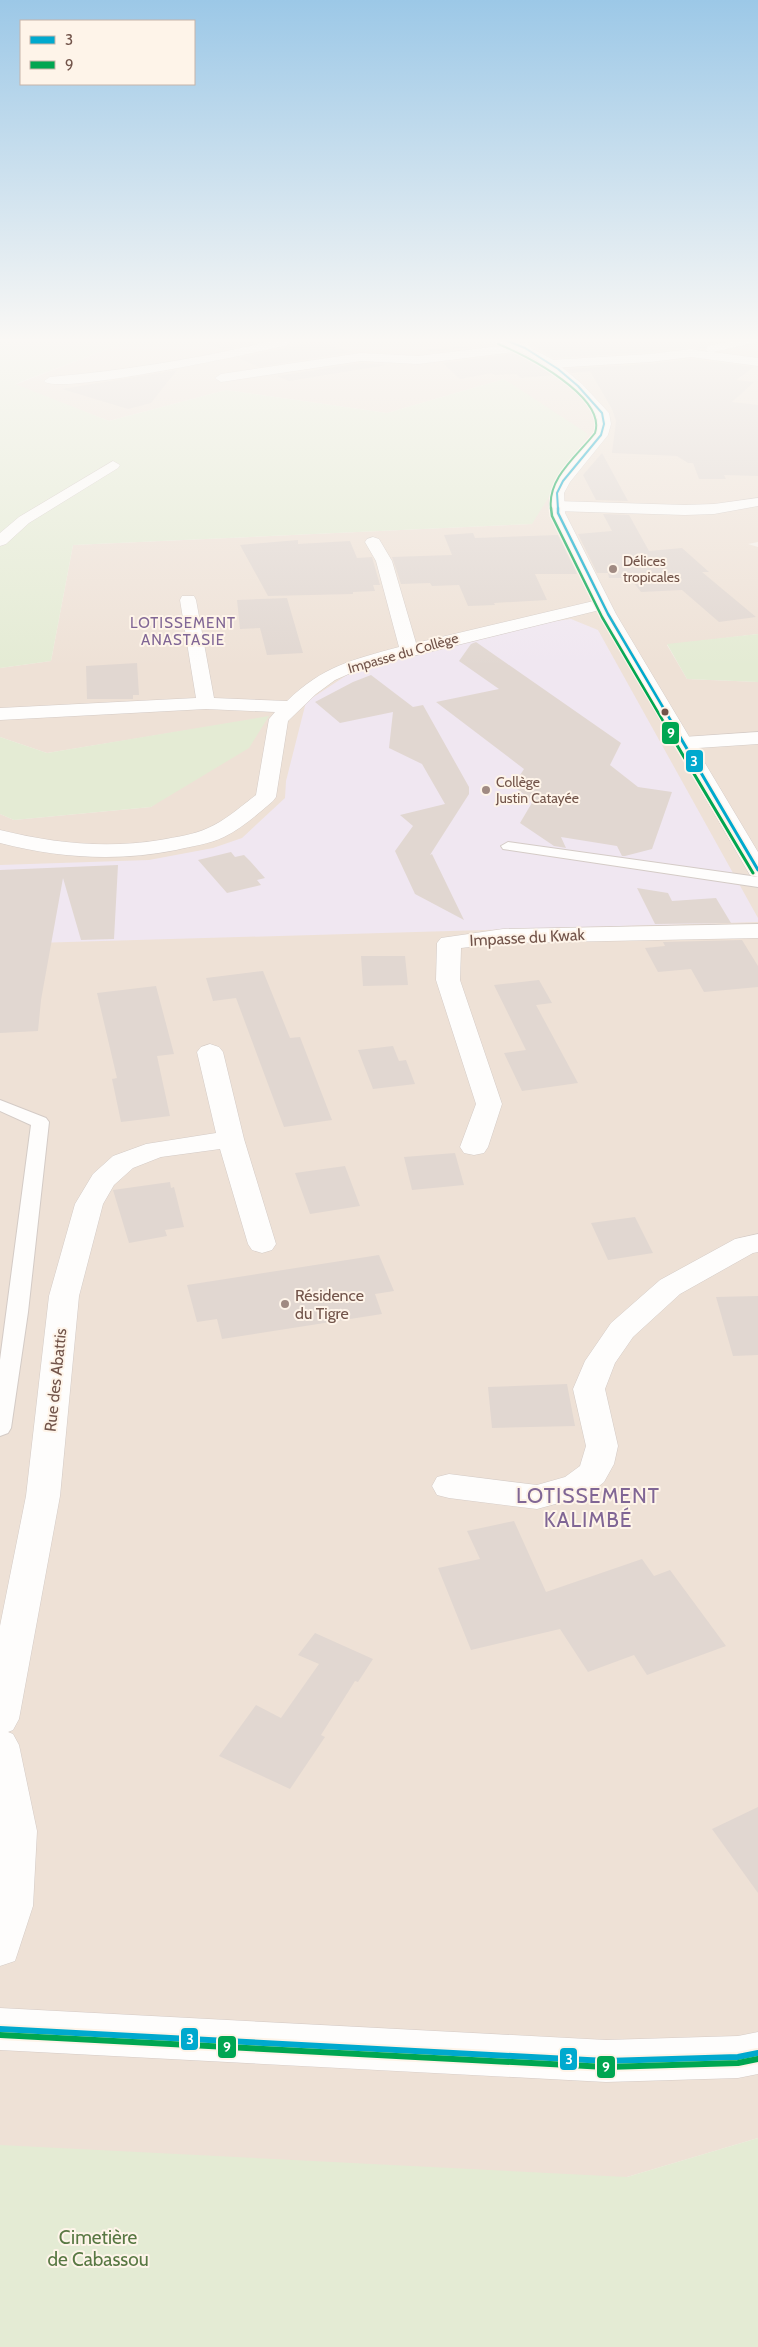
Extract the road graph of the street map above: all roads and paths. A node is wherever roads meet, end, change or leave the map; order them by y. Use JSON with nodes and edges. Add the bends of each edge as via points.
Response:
{"nodes":[{"id":1,"x":590,"y":448,"type":"edge"},
{"id":2,"x":113,"y":465,"type":"dead end"},
{"id":3,"x":758,"y":502,"type":"edge"},
{"id":4,"x":556,"y":506,"type":"junction"},
{"id":5,"x":0,"y":541,"type":"edge"},
{"id":6,"x":373,"y":542,"type":"dead end"},
{"id":7,"x":188,"y":600,"type":"dead end"},
{"id":8,"x":602,"y":604,"type":"junction"},
{"id":9,"x":409,"y":650,"type":"junction"},
{"id":10,"x":206,"y":703,"type":"junction"},
{"id":11,"x":290,"y":707,"type":"junction"},
{"id":12,"x":0,"y":714,"type":"edge"},
{"id":13,"x":758,"y":738,"type":"edge"},
{"id":14,"x":683,"y":743,"type":"junction"},
{"id":15,"x":0,"y":836,"type":"edge"},
{"id":16,"x":508,"y":846,"type":"dead end"},
{"id":17,"x":758,"y":870,"type":"edge"},
{"id":18,"x":758,"y":882,"type":"edge"},
{"id":19,"x":758,"y":931,"type":"edge"},
{"id":20,"x":210,"y":1052,"type":"dead end"},
{"id":21,"x":0,"y":1105,"type":"edge"},
{"id":22,"x":231,"y":1139,"type":"junction"},
{"id":23,"x":474,"y":1147,"type":"dead end"},
{"id":24,"x":758,"y":1243,"type":"edge"},
{"id":25,"x":262,"y":1244,"type":"dead end"},
{"id":26,"x":0,"y":1428,"type":"edge"},
{"id":27,"x":449,"y":1486,"type":"dead end"},
{"id":28,"x":0,"y":1719,"type":"edge"},
{"id":29,"x":0,"y":1745,"type":"edge"},
{"id":30,"x":9,"y":1831,"type":"edge"},
{"id":31,"x":0,"y":1947,"type":"edge"},
{"id":32,"x":0,"y":2029,"type":"edge"},
{"id":33,"x":758,"y":2053,"type":"edge"}],
"edges":[{"from":1,"to":4,"type":"street","via":[[562,481],[556,493]]},
{"from":2,"to":5,"type":"street","via":[[24,520]]},
{"from":3,"to":4,"type":"street","via":[[685,510]]},
{"from":4,"to":8,"type":"street","via":[[584,574]]},
{"from":6,"to":9,"type":"street","via":[[384,561]]},
{"from":7,"to":10,"type":"street"},
{"from":8,"to":9,"type":"street","name":"Impasse du Collège"},
{"from":8,"to":14,"type":"street"},
{"from":9,"to":11,"type":"street","name":"Impasse du Collège","via":[[354,665],[329,676]]},
{"from":10,"to":11,"type":"street"},
{"from":10,"to":12,"type":"street"},
{"from":11,"to":15,"type":"street","name":"Impasse du Collège","via":[[279,719],[266,797],[237,820],[209,836],[136,851],[85,853],[34,846]]},
{"from":13,"to":14,"type":"street"},
{"from":14,"to":17,"type":"street"},
{"from":16,"to":18,"type":"lane"},
{"from":19,"to":23,"type":"street","name":"Impasse du Kwak","via":[[503,936],[448,943],[448,980],[489,1104]]},
{"from":20,"to":22,"type":"street"},
{"from":21,"to":26,"type":"lane","via":[[40,1122],[18,1312]]},
{"from":22,"to":25,"type":"street"},
{"from":22,"to":28,"type":"street","name":"Rue des Abattis","via":[[156,1150],[123,1162],[103,1180],[90,1204],[64,1296],[43,1496]]},
{"from":24,"to":27,"type":"street","via":[[745,1245],[670,1287],[622,1330],[600,1361],[589,1389],[602,1446],[592,1474],[576,1486],[537,1497]]},
{"from":29,"to":30,"type":"street"},
{"from":30,"to":31,"type":"street","via":[[12,1906]]},
{"from":32,"to":33,"type":"street","via":[[606,2060],[738,2057]]}]}
